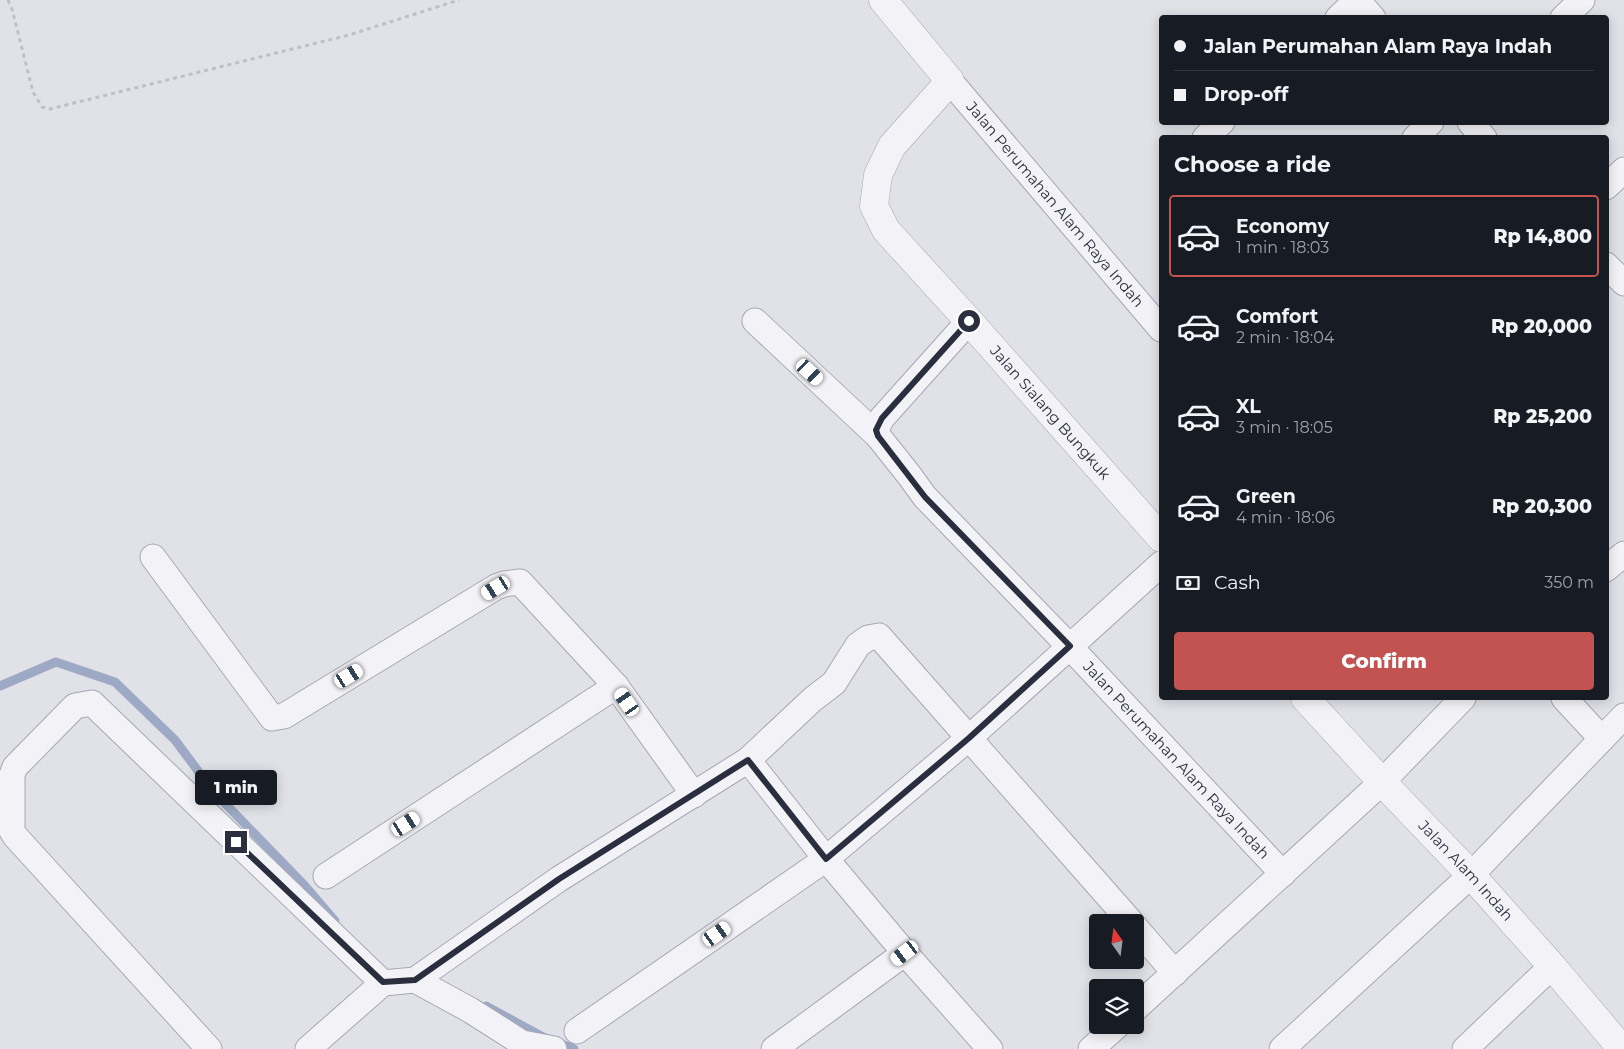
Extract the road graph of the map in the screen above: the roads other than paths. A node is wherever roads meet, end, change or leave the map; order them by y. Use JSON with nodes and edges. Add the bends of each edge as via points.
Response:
{"nodes":[{"id":1,"x":883,"y":0,"type":"edge"},
{"id":2,"x":1357,"y":0,"type":"edge"},
{"id":3,"x":1582,"y":0,"type":"edge"},
{"id":4,"x":1341,"y":15,"type":"edge"},
{"id":5,"x":1370,"y":15,"type":"edge"},
{"id":6,"x":1566,"y":15,"type":"edge"},
{"id":7,"x":950,"y":80,"type":"junction"},
{"id":8,"x":1219,"y":125,"type":"edge"},
{"id":9,"x":1429,"y":125,"type":"edge"},
{"id":10,"x":1473,"y":125,"type":"edge"},
{"id":11,"x":1208,"y":135,"type":"edge"},
{"id":12,"x":1418,"y":135,"type":"edge"},
{"id":13,"x":1481,"y":135,"type":"edge"},
{"id":14,"x":1624,"y":170,"type":"edge"},
{"id":15,"x":1609,"y":184,"type":"edge"},
{"id":16,"x":1609,"y":268,"type":"edge"},
{"id":17,"x":1624,"y":283,"type":"edge"},
{"id":18,"x":755,"y":321,"type":"dead end"},
{"id":19,"x":969,"y":321,"type":"junction"},
{"id":20,"x":1159,"y":327,"type":"edge"},
{"id":21,"x":878,"y":436,"type":"junction"},
{"id":22,"x":1159,"y":536,"type":"edge"},
{"id":23,"x":1624,"y":554,"type":"edge"},
{"id":24,"x":153,"y":557,"type":"dead end"},
{"id":25,"x":1159,"y":566,"type":"edge"},
{"id":26,"x":1609,"y":566,"type":"edge"},
{"id":27,"x":1070,"y":646,"type":"junction"},
{"id":28,"x":616,"y":686,"type":"junction"},
{"id":29,"x":1307,"y":700,"type":"edge"},
{"id":30,"x":1461,"y":700,"type":"edge"},
{"id":31,"x":1566,"y":700,"type":"edge"},
{"id":32,"x":1624,"y":716,"type":"edge"},
{"id":33,"x":969,"y":738,"type":"junction"},
{"id":34,"x":1602,"y":739,"type":"junction"},
{"id":35,"x":748,"y":760,"type":"junction"},
{"id":36,"x":1382,"y":782,"type":"junction"},
{"id":37,"x":694,"y":795,"type":"junction"},
{"id":38,"x":826,"y":859,"type":"junction"},
{"id":39,"x":1283,"y":874,"type":"junction"},
{"id":40,"x":1471,"y":875,"type":"junction"},
{"id":41,"x":326,"y":876,"type":"dead end"},
{"id":42,"x":1124,"y":914,"type":"edge"},
{"id":43,"x":1144,"y":937,"type":"edge"},
{"id":44,"x":905,"y":953,"type":"junction"},
{"id":45,"x":1552,"y":966,"type":"junction"},
{"id":46,"x":1175,"y":973,"type":"junction"},
{"id":47,"x":415,"y":980,"type":"junction"},
{"id":48,"x":383,"y":982,"type":"junction"},
{"id":49,"x":1144,"y":1001,"type":"edge"},
{"id":50,"x":577,"y":1031,"type":"dead end"},
{"id":51,"x":1108,"y":1034,"type":"edge"},
{"id":52,"x":518,"y":1046,"type":"edge"},
{"id":53,"x":982,"y":1047,"type":"edge"},
{"id":54,"x":209,"y":1049,"type":"edge"},
{"id":55,"x":308,"y":1049,"type":"edge"},
{"id":56,"x":554,"y":1049,"type":"edge"},
{"id":57,"x":774,"y":1049,"type":"edge"},
{"id":58,"x":1091,"y":1049,"type":"edge"},
{"id":59,"x":1282,"y":1049,"type":"edge"},
{"id":60,"x":1465,"y":1049,"type":"edge"},
{"id":61,"x":1622,"y":1049,"type":"edge"}],
"edges":[{"from":1,"to":7,"type":"street"},
{"from":2,"to":4,"type":"street"},
{"from":2,"to":5,"type":"street"},
{"from":3,"to":6,"type":"street"},
{"from":7,"to":19,"type":"street","name":"Jalan Sialang Bungkuk","via":[[892,146],[878,175],[874,206],[886,230]]},
{"from":7,"to":20,"type":"street","name":"Jalan Perumahan Alam Raya Indah"},
{"from":8,"to":11,"type":"street"},
{"from":9,"to":12,"type":"street"},
{"from":10,"to":13,"type":"street"},
{"from":14,"to":15,"type":"street"},
{"from":16,"to":17,"type":"street"},
{"from":18,"to":21,"type":"street","name":"Jalan Perumahan Alam Raya Indah"},
{"from":19,"to":21,"type":"street","via":[[882,418],[876,430]]},
{"from":19,"to":22,"type":"street","name":"Jalan Sialang Bungkuk"},
{"from":21,"to":27,"type":"street","name":"Jalan Perumahan Alam Raya Indah","via":[[925,497]]},
{"from":23,"to":26,"type":"street"},
{"from":24,"to":28,"type":"street","via":[[272,718],[284,716],[496,588],[512,582],[520,582]]},
{"from":25,"to":27,"type":"street"},
{"from":27,"to":33,"type":"street"},
{"from":27,"to":39,"type":"street","name":"Jalan Perumahan Alam Raya Indah"},
{"from":28,"to":37,"type":"street"},
{"from":28,"to":41,"type":"street"},
{"from":29,"to":36,"type":"street","name":"Jalan Alam Indah"},
{"from":30,"to":36,"type":"street"},
{"from":31,"to":34,"type":"street"},
{"from":32,"to":34,"type":"street"},
{"from":33,"to":35,"type":"street","via":[[879,636],[858,644],[834,683]]},
{"from":33,"to":38,"type":"street"},
{"from":33,"to":42,"type":"street"},
{"from":34,"to":40,"type":"street"},
{"from":35,"to":37,"type":"street"},
{"from":35,"to":38,"type":"street"},
{"from":36,"to":39,"type":"street"},
{"from":36,"to":40,"type":"street","name":"Jalan Alam Indah"},
{"from":37,"to":47,"type":"street","via":[[559,879]]},
{"from":38,"to":44,"type":"street"},
{"from":38,"to":50,"type":"street"},
{"from":39,"to":46,"type":"street"},
{"from":40,"to":45,"type":"street","name":"Jalan Alam Indah"},
{"from":40,"to":59,"type":"street"},
{"from":43,"to":46,"type":"street"},
{"from":44,"to":53,"type":"street"},
{"from":44,"to":57,"type":"street"},
{"from":45,"to":60,"type":"street"},
{"from":45,"to":61,"type":"street","name":"Jalan Alam Indah"},
{"from":46,"to":49,"type":"street"},
{"from":47,"to":48,"type":"street"},
{"from":47,"to":52,"type":"street","via":[[470,1010]]},
{"from":48,"to":54,"type":"street","via":[[92,703],[76,706],[15,767],[12,775],[12,831]]},
{"from":48,"to":55,"type":"street"},
{"from":51,"to":58,"type":"street"},
{"from":52,"to":56,"type":"street"}]}
